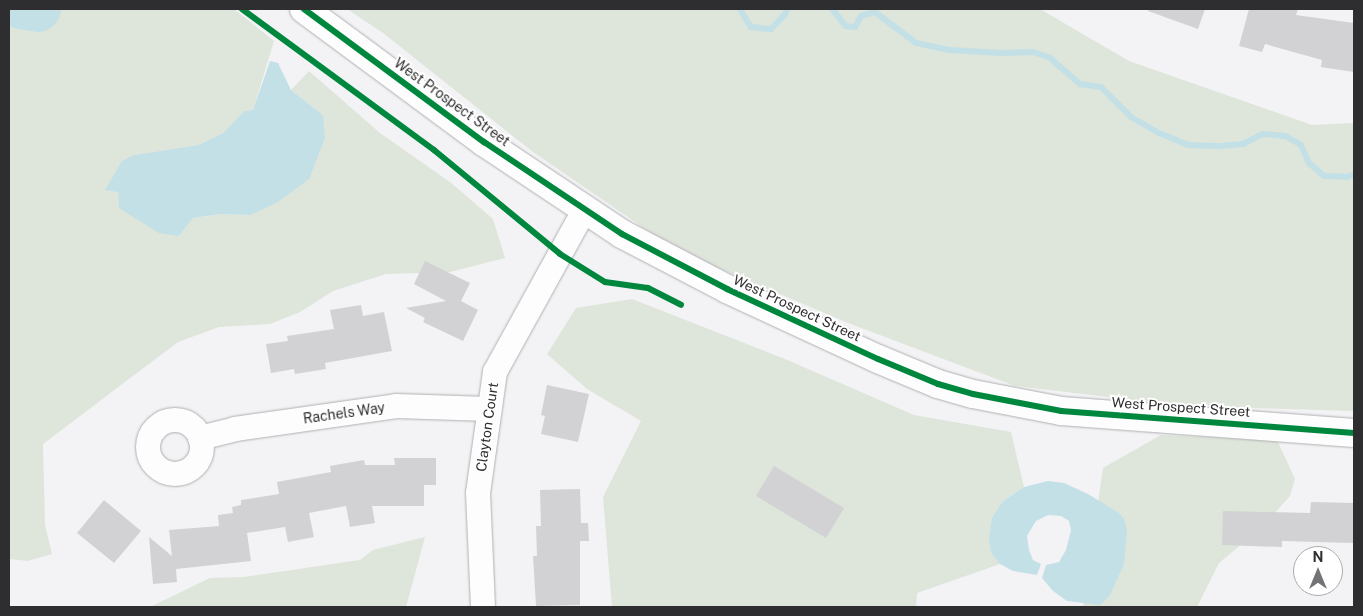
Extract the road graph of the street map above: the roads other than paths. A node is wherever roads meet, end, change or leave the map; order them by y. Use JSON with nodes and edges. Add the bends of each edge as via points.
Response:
{"nodes":[{"id":1,"x":304,"y":9,"type":"edge"},
{"id":2,"x":585,"y":209,"type":"junction"},
{"id":3,"x":490,"y":409,"type":"junction"},
{"id":4,"x":1354,"y":434,"type":"edge"},
{"id":5,"x":200,"y":438,"type":"dead end"},
{"id":6,"x":483,"y":607,"type":"edge"}],
"edges":[{"from":1,"to":2,"type":"street","name":"West Prospect Street","via":[[484,142]]},
{"from":2,"to":3,"type":"street","name":"Clayton Court","via":[[495,372]]},
{"from":2,"to":4,"type":"street","name":"West Prospect Street","via":[[622,234],[727,289],[938,384],[973,394],[1061,410]]},
{"from":3,"to":5,"type":"street","name":"Rachels Way","via":[[396,406],[235,429]]},
{"from":3,"to":6,"type":"street","name":"Clayton Court","via":[[478,493]]}]}
